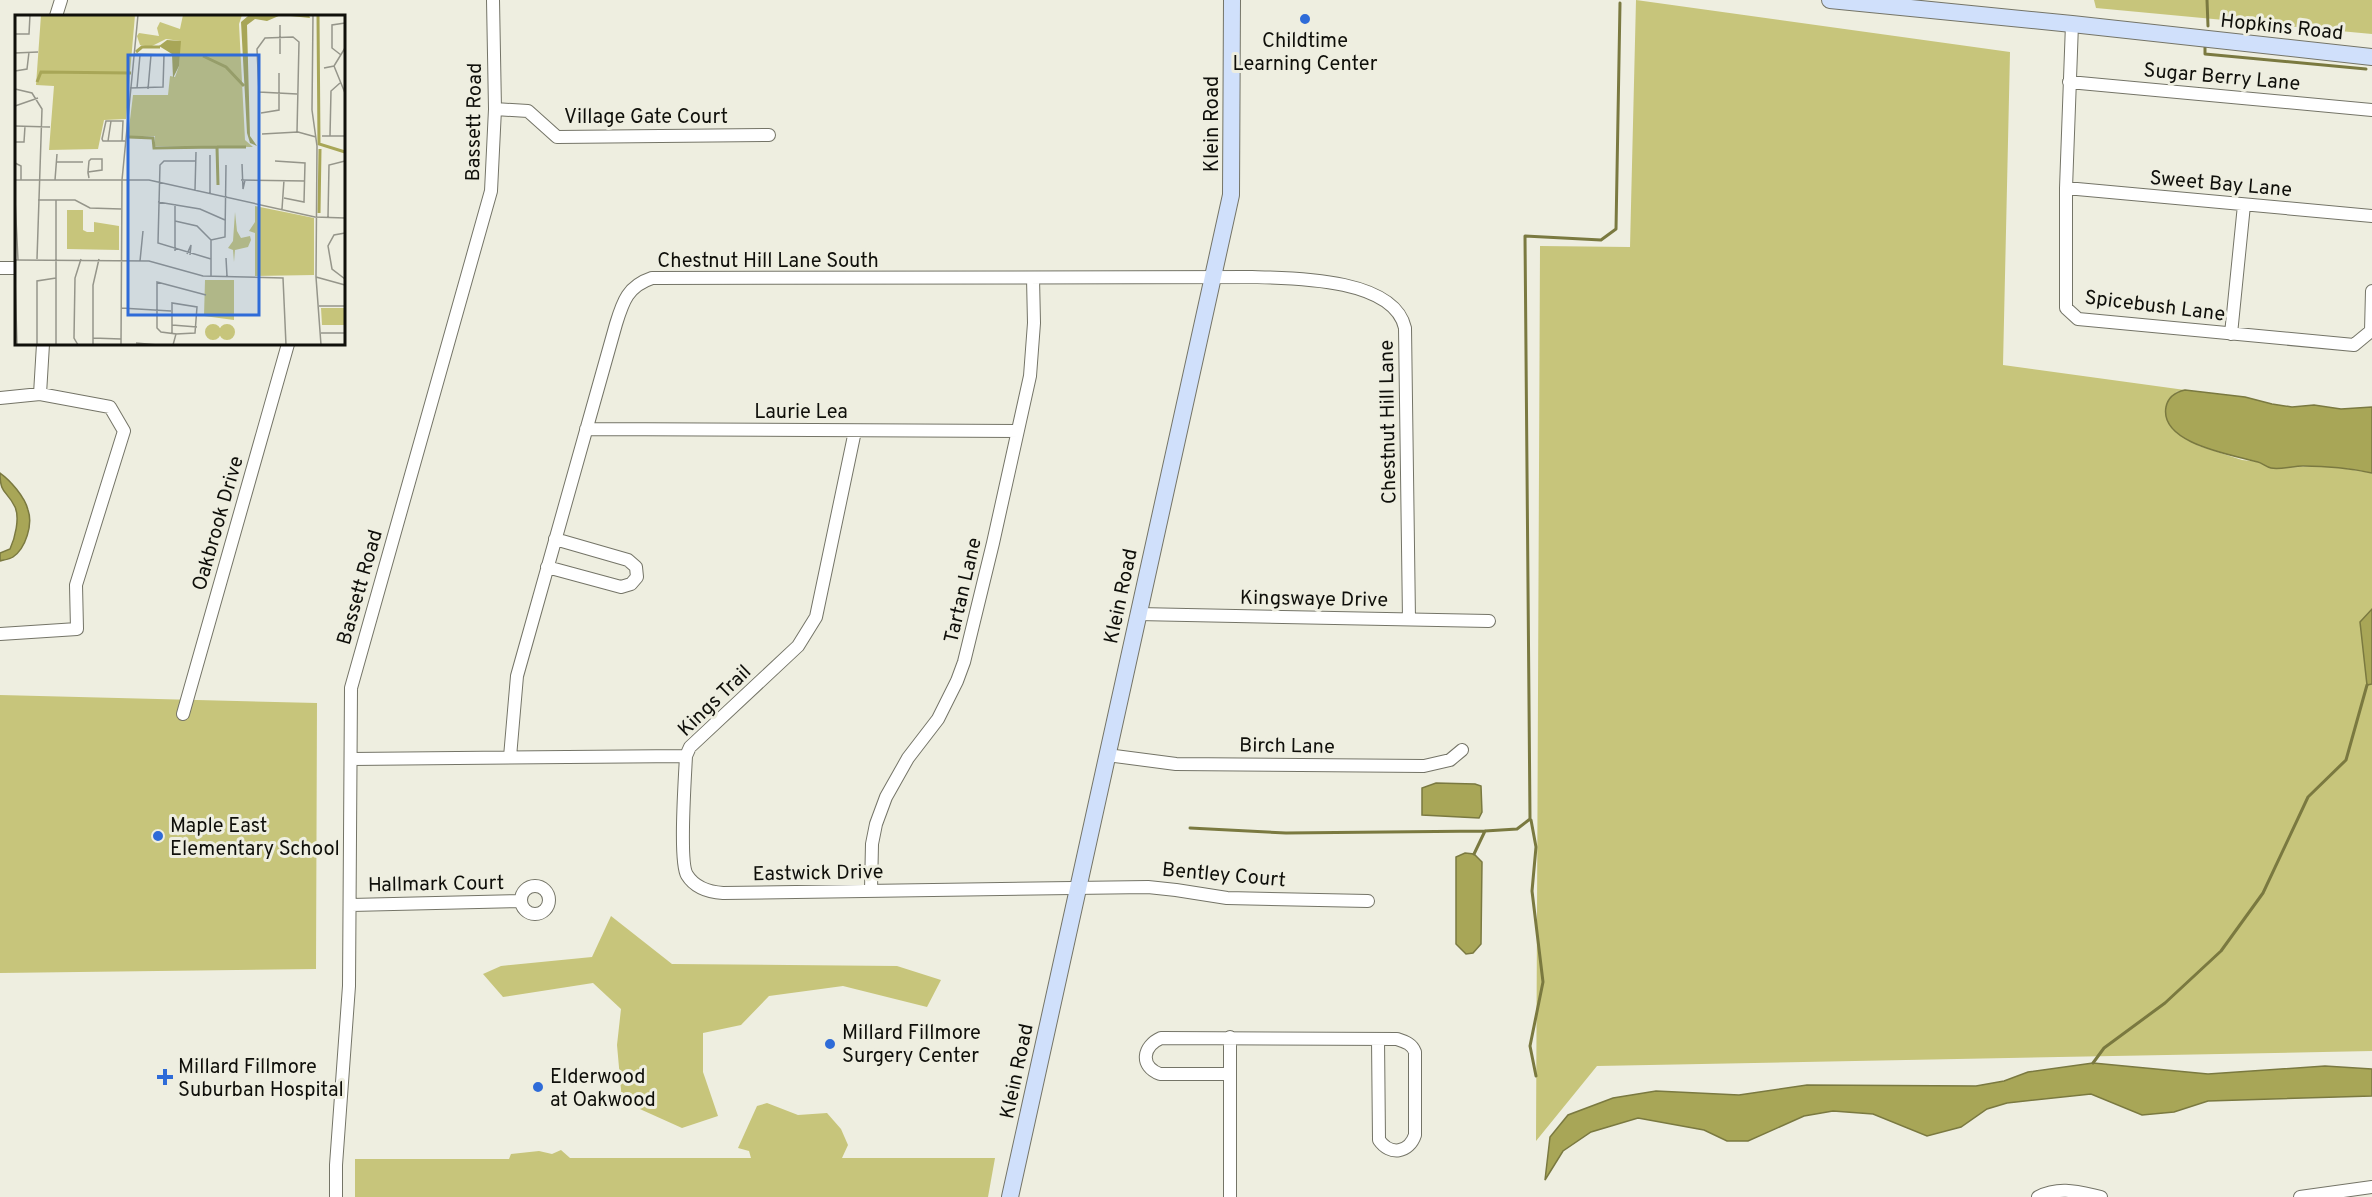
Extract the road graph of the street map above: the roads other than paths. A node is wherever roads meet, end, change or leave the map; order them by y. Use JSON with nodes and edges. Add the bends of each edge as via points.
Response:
{"nodes":[{"id":1,"x":61,"y":0,"type":"edge"},
{"id":2,"x":494,"y":0,"type":"edge"},
{"id":3,"x":1232,"y":0,"type":"edge"},
{"id":4,"x":1830,"y":0,"type":"edge"},
{"id":5,"x":56,"y":15,"type":"edge"},
{"id":6,"x":2072,"y":24,"type":"junction"},
{"id":7,"x":2372,"y":57,"type":"edge"},
{"id":8,"x":2069,"y":82,"type":"junction"},
{"id":9,"x":495,"y":109,"type":"junction"},
{"id":10,"x":2372,"y":110,"type":"edge"},
{"id":11,"x":769,"y":135,"type":"dead end"},
{"id":12,"x":2067,"y":188,"type":"junction"},
{"id":13,"x":2244,"y":205,"type":"junction"},
{"id":14,"x":2372,"y":216,"type":"edge"},
{"id":15,"x":1213,"y":277,"type":"junction"},
{"id":16,"x":1033,"y":278,"type":"junction"},
{"id":17,"x":2372,"y":291,"type":"edge"},
{"id":18,"x":2231,"y":334,"type":"junction"},
{"id":19,"x":43,"y":345,"type":"edge"},
{"id":20,"x":288,"y":345,"type":"edge"},
{"id":21,"x":40,"y":394,"type":"junction"},
{"id":22,"x":0,"y":398,"type":"edge"},
{"id":23,"x":586,"y":429,"type":"junction"},
{"id":24,"x":855,"y":431,"type":"junction"},
{"id":25,"x":1017,"y":431,"type":"junction"},
{"id":26,"x":555,"y":539,"type":"junction"},
{"id":27,"x":547,"y":567,"type":"junction"},
{"id":28,"x":1138,"y":614,"type":"junction"},
{"id":29,"x":1409,"y":619,"type":"junction"},
{"id":30,"x":1489,"y":621,"type":"dead end"},
{"id":31,"x":0,"y":634,"type":"edge"},
{"id":32,"x":183,"y":714,"type":"dead end"},
{"id":33,"x":1462,"y":750,"type":"dead end"},
{"id":34,"x":1107,"y":755,"type":"junction"},
{"id":35,"x":686,"y":756,"type":"junction"},
{"id":36,"x":510,"y":757,"type":"junction"},
{"id":37,"x":351,"y":759,"type":"junction"},
{"id":38,"x":1077,"y":887,"type":"junction"},
{"id":39,"x":871,"y":890,"type":"junction"},
{"id":40,"x":521,"y":901,"type":"dead end"},
{"id":41,"x":1368,"y":901,"type":"dead end"},
{"id":42,"x":351,"y":905,"type":"junction"},
{"id":43,"x":1230,"y":1037,"type":"junction"},
{"id":44,"x":1378,"y":1039,"type":"junction"},
{"id":45,"x":1230,"y":1074,"type":"junction"},
{"id":46,"x":2372,"y":1187,"type":"edge"},
{"id":47,"x":336,"y":1197,"type":"edge"},
{"id":48,"x":1010,"y":1197,"type":"edge"},
{"id":49,"x":1230,"y":1197,"type":"edge"},
{"id":50,"x":2038,"y":1197,"type":"edge"},
{"id":51,"x":2101,"y":1197,"type":"edge"},
{"id":52,"x":2300,"y":1197,"type":"edge"}],
"edges":[{"from":1,"to":5,"type":"street"},
{"from":2,"to":9,"type":"street","name":"Bassett Road"},
{"from":3,"to":15,"type":"street","name":"Klein Road","via":[[1231,195]]},
{"from":4,"to":6,"type":"street","name":"Hopkins Road"},
{"from":6,"to":7,"type":"street","name":"Hopkins Road"},
{"from":6,"to":8,"type":"street","name":"Spicebush Lane"},
{"from":8,"to":10,"type":"street","name":"Sugar Berry Lane"},
{"from":8,"to":12,"type":"street","name":"Spicebush Lane"},
{"from":9,"to":11,"type":"street","name":"Village Gate Court","via":[[528,111],[557,137]]},
{"from":9,"to":37,"type":"street","name":"Bassett Road","via":[[491,191],[351,688]]},
{"from":12,"to":13,"type":"street","name":"Sweet Bay Lane"},
{"from":12,"to":18,"type":"street","name":"Spicebush Lane","via":[[2067,308],[2078,319]]},
{"from":13,"to":14,"type":"street","name":"Sweet Bay Lane"},
{"from":13,"to":18,"type":"street"},
{"from":15,"to":16,"type":"street","name":"Chestnut Hill Lane South"},
{"from":15,"to":28,"type":"street","name":"Klein Road"},
{"from":15,"to":29,"type":"street","name":"Chestnut Hill Lane","via":[[1332,283],[1371,293],[1400,313],[1405,328]]},
{"from":16,"to":23,"type":"street","name":"Chestnut Hill Lane South","via":[[652,278],[633,287],[623,301]]},
{"from":16,"to":25,"type":"street","name":"Tartan Lane","via":[[1033,351]]},
{"from":17,"to":18,"type":"street","name":"Spicebush Lane","via":[[2371,331],[2354,345]]},
{"from":19,"to":21,"type":"street"},
{"from":20,"to":32,"type":"street","name":"Oakbrook Drive"},
{"from":21,"to":22,"type":"street"},
{"from":21,"to":31,"type":"street","via":[[110,407],[124,431],[76,585],[77,629]]},
{"from":23,"to":24,"type":"street","name":"Laurie Lea"},
{"from":23,"to":26,"type":"street","name":"Chestnut Hill Lane South"},
{"from":24,"to":25,"type":"street","name":"Laurie Lea"},
{"from":24,"to":35,"type":"street","name":"Kings Trail","via":[[816,617],[810,629],[798,646],[690,747]]},
{"from":25,"to":39,"type":"street","name":"Tartan Lane","via":[[964,662],[938,719],[908,758],[886,797],[872,844]]},
{"from":26,"to":27,"type":"street","name":"Chestnut Hill Lane South"},
{"from":26,"to":27,"type":"street","via":[[628,560],[636,567],[637,577],[621,587]]},
{"from":27,"to":36,"type":"street","name":"Chestnut Hill Lane South","via":[[517,676]]},
{"from":28,"to":29,"type":"street","name":"Kingswaye Drive"},
{"from":28,"to":34,"type":"street","name":"Klein Road"},
{"from":29,"to":30,"type":"street","name":"Kingswaye Drive"},
{"from":33,"to":34,"type":"street","name":"Birch Lane","via":[[1450,760],[1424,766],[1176,764]]},
{"from":34,"to":38,"type":"street","name":"Klein Road"},
{"from":35,"to":36,"type":"street","name":"Kings Trail"},
{"from":35,"to":39,"type":"street","name":"Eastwick Drive","via":[[683,868],[695,885],[723,893]]},
{"from":36,"to":37,"type":"street","name":"Kings Trail"},
{"from":37,"to":42,"type":"street","name":"Bassett Road"},
{"from":38,"to":39,"type":"street","name":"Eastwick Drive"},
{"from":38,"to":41,"type":"street","name":"Bentley Court","via":[[1148,887],[1227,898]]},
{"from":38,"to":48,"type":"street","name":"Klein Road"},
{"from":40,"to":42,"type":"street","name":"Hallmark Court"},
{"from":42,"to":47,"type":"street","name":"Bassett Road"},
{"from":43,"to":44,"type":"street"},
{"from":43,"to":45,"type":"street"},
{"from":43,"to":45,"type":"street","via":[[1161,1038],[1152,1042],[1146,1057],[1152,1071],[1160,1074]]},
{"from":44,"to":44,"type":"street","via":[[1406,1042],[1415,1052],[1415,1135],[1412,1144],[1403,1150],[1393,1151],[1379,1140]]},
{"from":45,"to":49,"type":"street"},
{"from":46,"to":52,"type":"street"},
{"from":50,"to":51,"type":"street","via":[[2057,1190]]}]}
